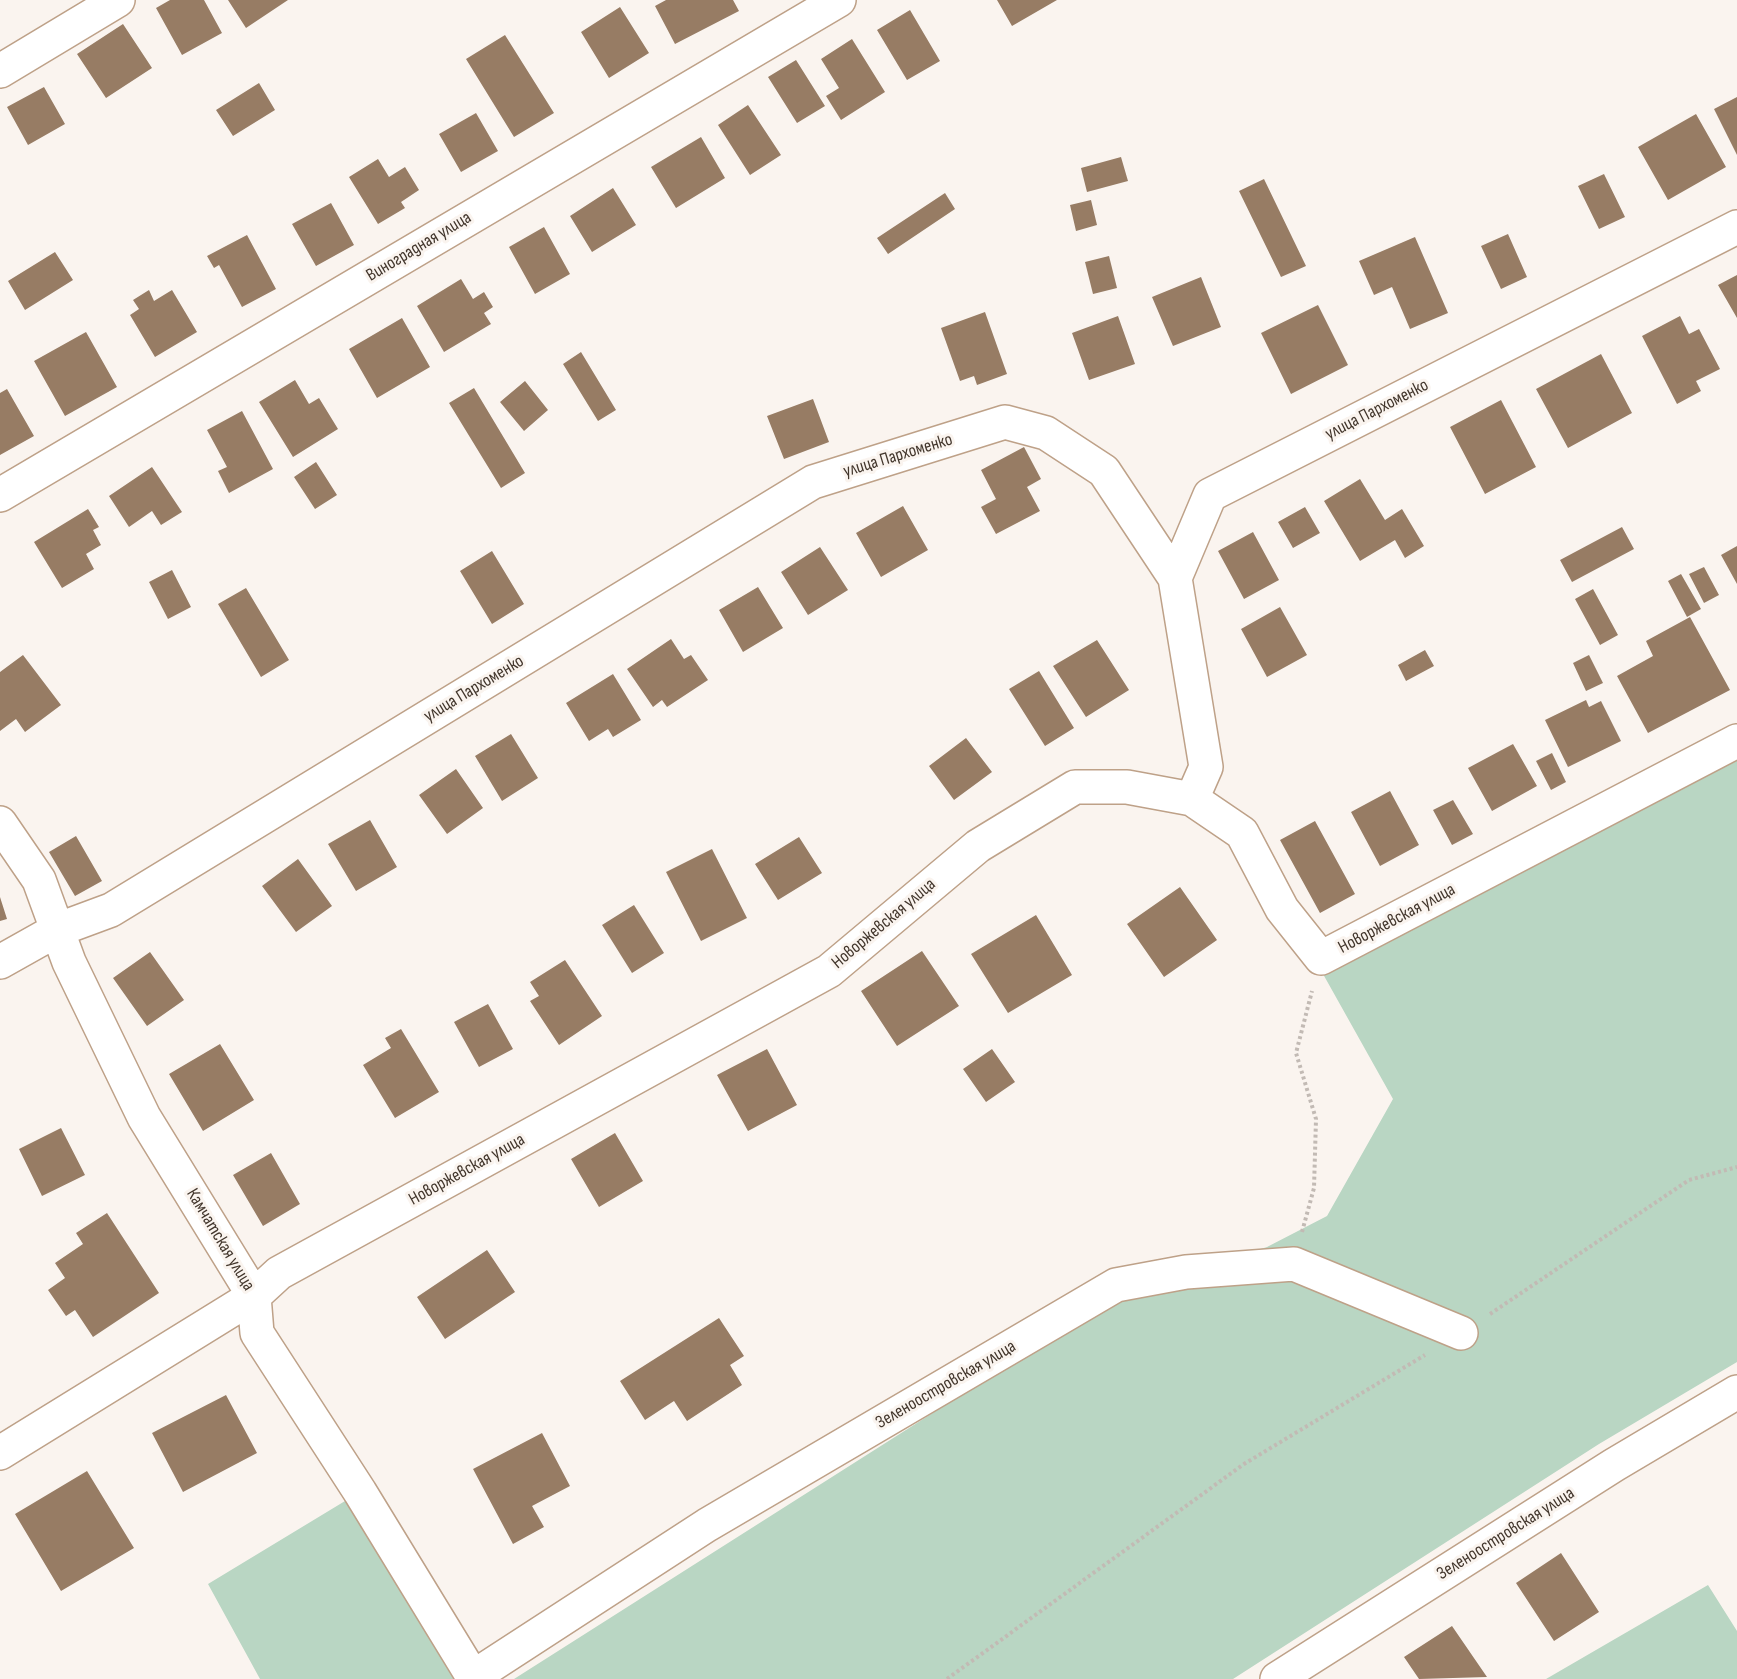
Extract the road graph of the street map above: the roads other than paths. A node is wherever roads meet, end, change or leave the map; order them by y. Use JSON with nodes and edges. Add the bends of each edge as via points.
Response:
{"nodes":[{"id":1,"x":118,"y":0,"type":"edge"},
{"id":2,"x":838,"y":0,"type":"edge"},
{"id":3,"x":0,"y":71,"type":"edge"},
{"id":4,"x":1737,"y":227,"type":"edge"},
{"id":5,"x":0,"y":495,"type":"edge"},
{"id":6,"x":1175,"y":578,"type":"junction"},
{"id":7,"x":1737,"y":741,"type":"edge"},
{"id":8,"x":1192,"y":799,"type":"junction"},
{"id":9,"x":0,"y":823,"type":"edge"},
{"id":10,"x":57,"y":930,"type":"junction"},
{"id":11,"x":0,"y":962,"type":"edge"},
{"id":12,"x":254,"y":1296,"type":"junction"},
{"id":13,"x":1461,"y":1333,"type":"road end"},
{"id":14,"x":1737,"y":1392,"type":"edge"},
{"id":15,"x":0,"y":1453,"type":"edge"},
{"id":16,"x":472,"y":1677,"type":"joint"},
{"id":17,"x":1277,"y":1679,"type":"edge"}],
"edges":[{"from":1,"to":3,"type":"street"},
{"from":2,"to":5,"type":"street","name":"Виноградная улица"},
{"from":4,"to":6,"type":"street","name":"улица Пархоменко","via":[[1210,495]]},
{"from":6,"to":8,"type":"street","via":[[1206,767]]},
{"from":6,"to":10,"type":"street","name":"улица Пархоменко","via":[[1104,471],[1046,433],[1005,422],[813,482],[111,910]]},
{"from":7,"to":8,"type":"street","name":"Новоржевская улица","via":[[1321,958],[1282,909],[1242,833]]},
{"from":8,"to":12,"type":"street","name":"Новоржевская улица","via":[[1127,787],[1075,787],[978,846],[829,971],[279,1273]]},
{"from":9,"to":10,"type":"street","name":"Камчатская улица","via":[[39,880]]},
{"from":10,"to":11,"type":"street","name":"улица Пархоменко"},
{"from":10,"to":12,"type":"street","name":"Камчатская улица","via":[[144,1117]]},
{"from":12,"to":15,"type":"street","name":"Новоржевская улица"},
{"from":12,"to":16,"type":"street","name":"Камчатская улица","via":[[257,1333],[360,1492]]},
{"from":13,"to":16,"type":"street","name":"Зеленоостровская улица","via":[[1294,1264],[1186,1272],[1116,1285],[707,1525]]},
{"from":14,"to":17,"type":"street","name":"Зеленоостровская улица","via":[[1614,1465]]}]}
